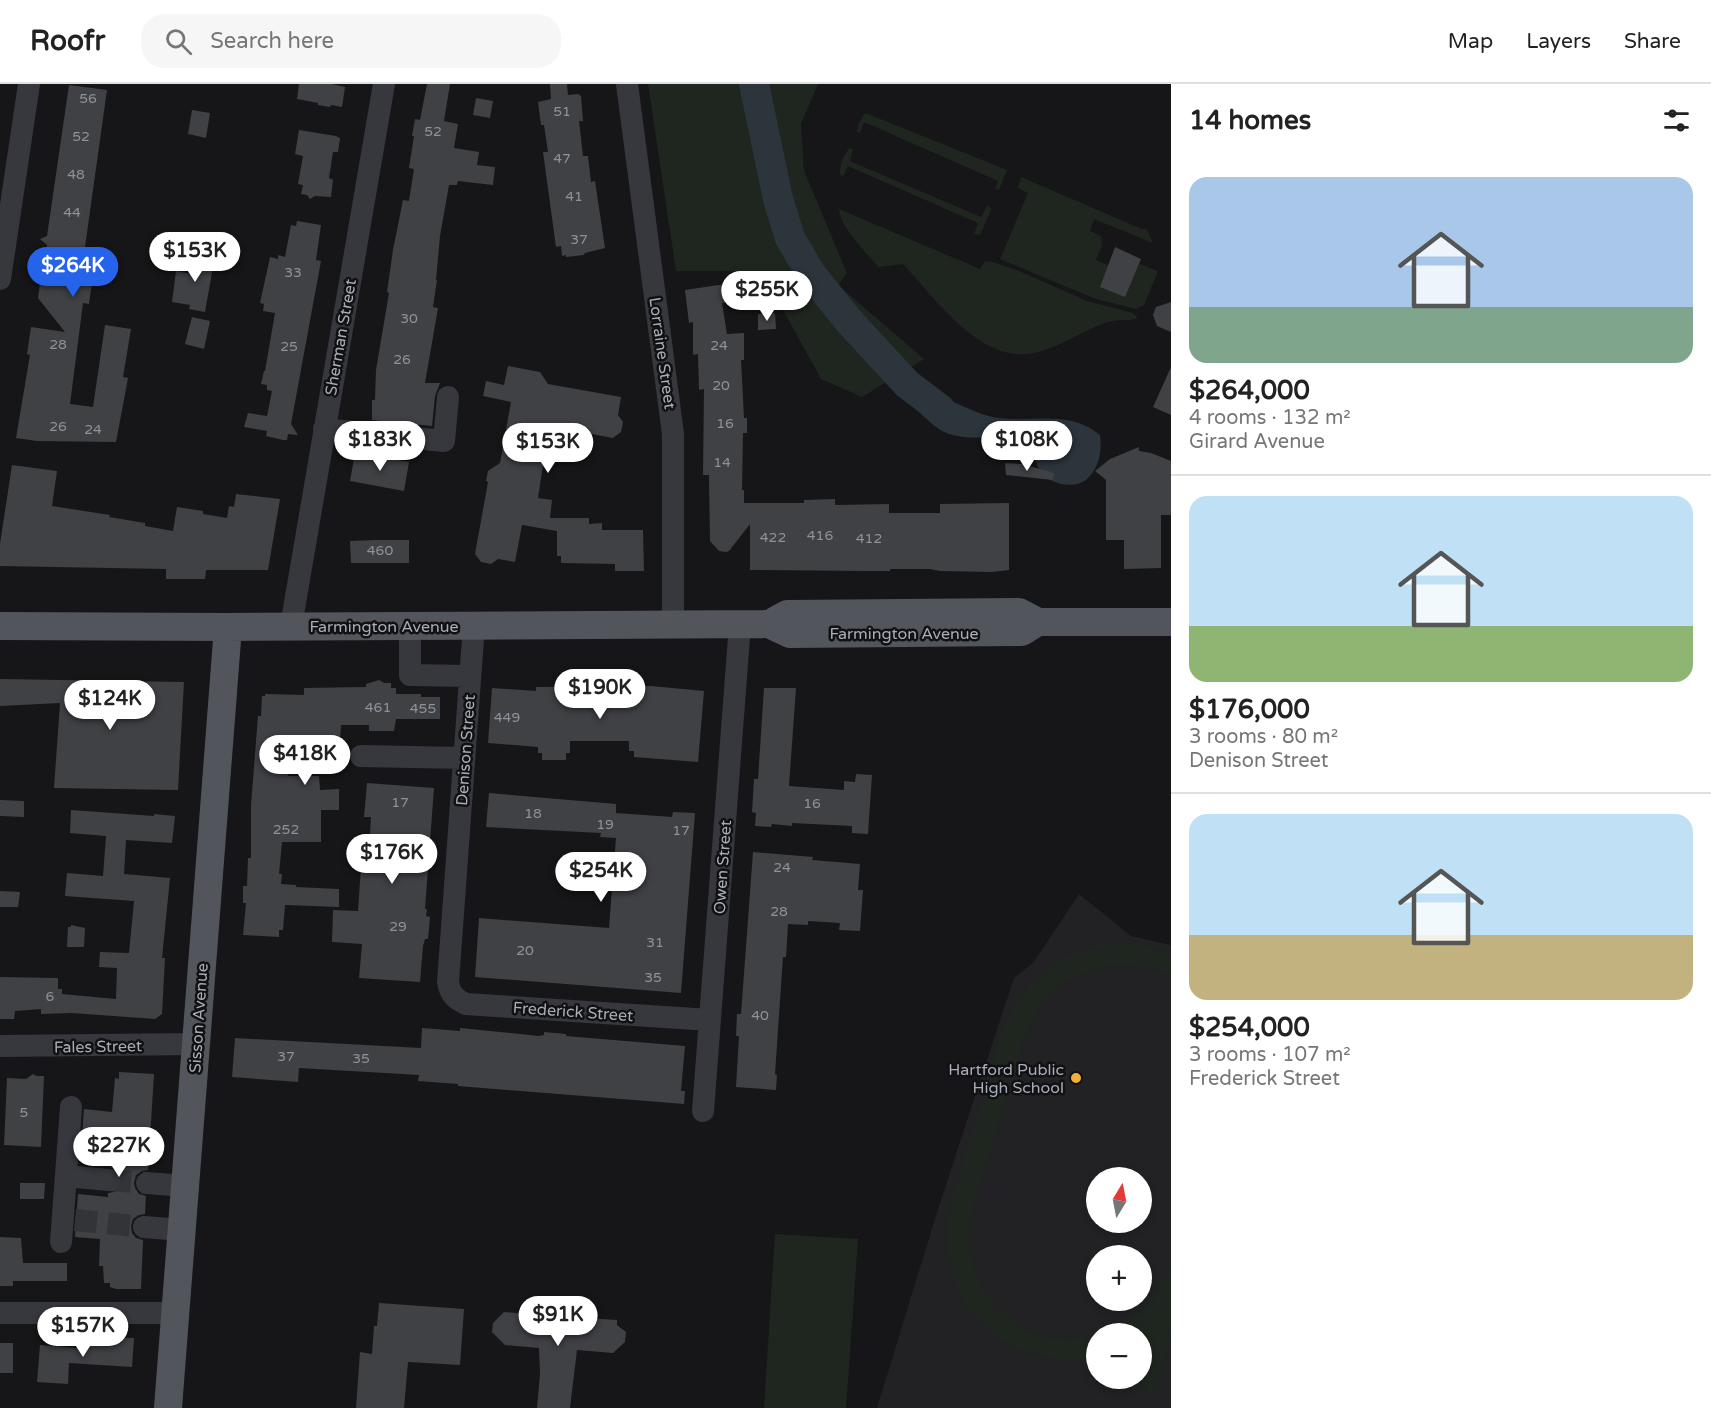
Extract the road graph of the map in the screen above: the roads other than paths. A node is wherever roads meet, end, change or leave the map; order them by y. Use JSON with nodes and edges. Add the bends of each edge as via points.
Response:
{"nodes":[{"id":1,"x":29,"y":84,"type":"edge"},
{"id":2,"x":384,"y":84,"type":"edge"},
{"id":3,"x":627,"y":84,"type":"edge"},
{"id":4,"x":0,"y":279,"type":"edge"},
{"id":5,"x":448,"y":397,"type":"dead end"},
{"id":6,"x":324,"y":429,"type":"junction"},
{"id":7,"x":1171,"y":622,"type":"edge"},
{"id":8,"x":673,"y":624,"type":"junction"},
{"id":9,"x":740,"y":624,"type":"junction"},
{"id":10,"x":474,"y":625,"type":"junction"},
{"id":11,"x":0,"y":626,"type":"edge"},
{"id":12,"x":291,"y":626,"type":"junction"},
{"id":13,"x":410,"y":626,"type":"junction"},
{"id":14,"x":228,"y":627,"type":"junction"},
{"id":15,"x":470,"y":676,"type":"junction"},
{"id":16,"x":361,"y":756,"type":"dead end"},
{"id":17,"x":464,"y":758,"type":"junction"},
{"id":18,"x":448,"y":982,"type":"joint"},
{"id":19,"x":710,"y":1020,"type":"junction"},
{"id":20,"x":197,"y":1044,"type":"junction"},
{"id":21,"x":0,"y":1047,"type":"edge"},
{"id":22,"x":71,"y":1107,"type":"dead end"},
{"id":23,"x":703,"y":1111,"type":"dead end"},
{"id":24,"x":66,"y":1176,"type":"junction"},
{"id":25,"x":109,"y":1180,"type":"tunnel mouth"},
{"id":26,"x":147,"y":1183,"type":"tunnel mouth"},
{"id":27,"x":185,"y":1186,"type":"junction"},
{"id":28,"x":144,"y":1227,"type":"tunnel mouth"},
{"id":29,"x":181,"y":1230,"type":"junction"},
{"id":30,"x":61,"y":1242,"type":"dead end"},
{"id":31,"x":0,"y":1313,"type":"edge"},
{"id":32,"x":175,"y":1313,"type":"junction"},
{"id":33,"x":168,"y":1408,"type":"edge"}],
"edges":[{"from":1,"to":4,"type":"street"},
{"from":2,"to":6,"type":"street","name":"Sherman Street"},
{"from":3,"to":8,"type":"street","name":"Lorraine Street","via":[[673,434]]},
{"from":5,"to":6,"type":"street","via":[[444,441]]},
{"from":6,"to":12,"type":"street","name":"Sherman Street"},
{"from":7,"to":9,"type":"main road","name":"Farmington Avenue","via":[[1038,622],[1022,632],[885,634],[790,634],[769,624]]},
{"from":8,"to":9,"type":"main road","name":"Farmington Avenue"},
{"from":8,"to":10,"type":"main road","name":"Farmington Avenue"},
{"from":9,"to":19,"type":"street","name":"Owen Street"},
{"from":10,"to":13,"type":"main road","name":"Farmington Avenue"},
{"from":10,"to":15,"type":"street","name":"Denison Street"},
{"from":11,"to":14,"type":"main road","name":"Farmington Avenue"},
{"from":12,"to":13,"type":"main road","name":"Farmington Avenue"},
{"from":12,"to":14,"type":"main road","name":"Farmington Avenue"},
{"from":13,"to":15,"type":"street","via":[[410,675]]},
{"from":14,"to":20,"type":"main road","name":"Sisson Avenue"},
{"from":15,"to":17,"type":"street","name":"Denison Street"},
{"from":16,"to":17,"type":"street"},
{"from":17,"to":18,"type":"street","name":"Denison Street"},
{"from":18,"to":19,"type":"street","name":"Frederick Street","via":[[450,992],[466,1004]]},
{"from":19,"to":23,"type":"street","name":"Owen Street"},
{"from":20,"to":21,"type":"street","name":"Fales Street"},
{"from":20,"to":27,"type":"main road","name":"Sisson Avenue"},
{"from":22,"to":24,"type":"street"},
{"from":24,"to":25,"type":"street"},
{"from":24,"to":30,"type":"street","via":[[69,1220]]},
{"from":26,"to":27,"type":"street"},
{"from":27,"to":29,"type":"main road","name":"Sisson Avenue"},
{"from":28,"to":29,"type":"street"},
{"from":29,"to":32,"type":"main road","name":"Sisson Avenue"},
{"from":31,"to":32,"type":"street"},
{"from":32,"to":33,"type":"main road","name":"Sisson Avenue"}]}
